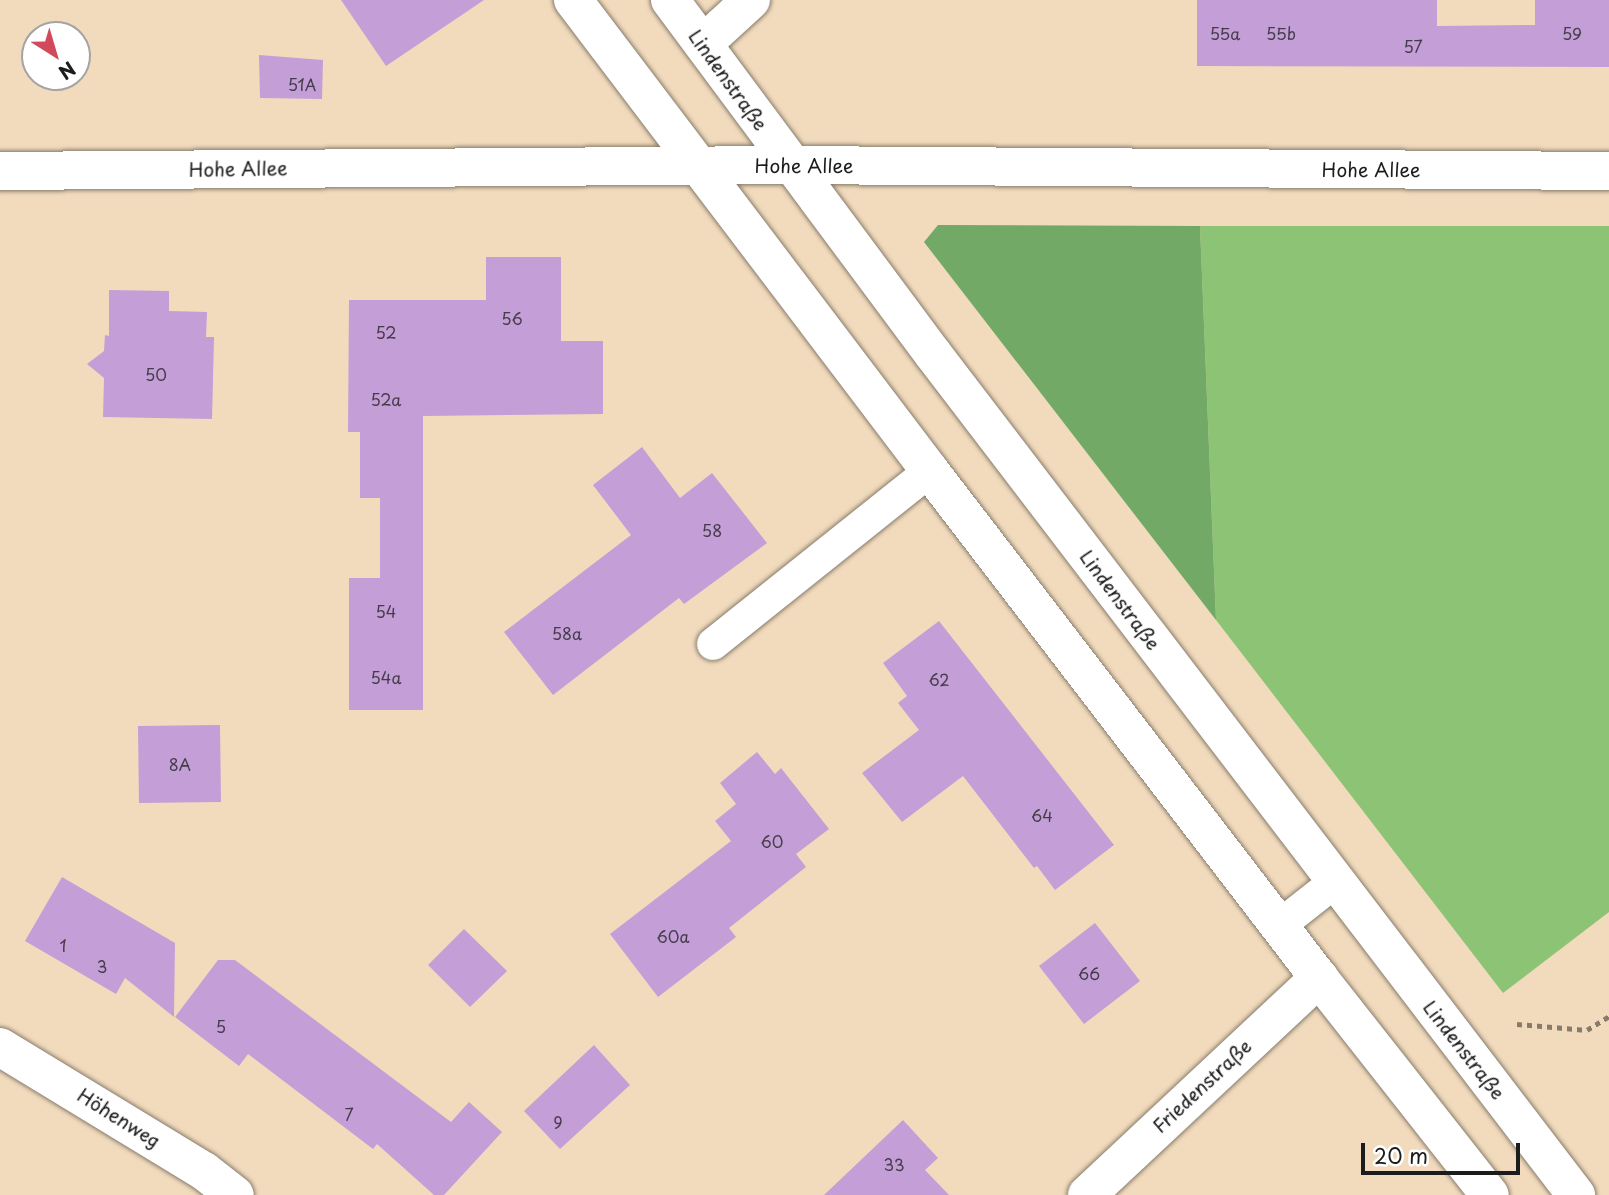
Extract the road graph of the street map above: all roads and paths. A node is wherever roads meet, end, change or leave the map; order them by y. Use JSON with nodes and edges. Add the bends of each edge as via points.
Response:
{"nodes":[{"id":1,"x":573,"y":0,"type":"edge"},
{"id":2,"x":670,"y":0,"type":"edge"},
{"id":3,"x":751,"y":0,"type":"edge"},
{"id":4,"x":703,"y":44,"type":"junction"},
{"id":5,"x":790,"y":165,"type":"junction"},
{"id":6,"x":699,"y":166,"type":"junction"},
{"id":7,"x":0,"y":171,"type":"edge"},
{"id":8,"x":1609,"y":171,"type":"edge"},
{"id":9,"x":930,"y":471,"type":"junction"},
{"id":10,"x":713,"y":643,"type":"dead end"},
{"id":11,"x":1335,"y":882,"type":"junction"},
{"id":12,"x":1279,"y":926,"type":"junction"},
{"id":13,"x":1319,"y":978,"type":"junction"},
{"id":14,"x":1609,"y":1016,"type":"edge"},
{"id":15,"x":1517,"y":1024,"type":"dead end"},
{"id":16,"x":0,"y":1047,"type":"edge"},
{"id":17,"x":235,"y":1195,"type":"edge"},
{"id":18,"x":1087,"y":1195,"type":"edge"},
{"id":19,"x":1490,"y":1195,"type":"edge"},
{"id":20,"x":1576,"y":1195,"type":"edge"}],
"edges":[{"from":1,"to":6,"type":"street"},
{"from":2,"to":4,"type":"street","name":"Lindenstraße"},
{"from":3,"to":4,"type":"street"},
{"from":4,"to":5,"type":"street","name":"Lindenstraße"},
{"from":5,"to":6,"type":"street","name":"Hohe Allee"},
{"from":5,"to":8,"type":"street","name":"Hohe Allee"},
{"from":5,"to":11,"type":"street","name":"Lindenstraße"},
{"from":6,"to":7,"type":"street","name":"Hohe Allee"},
{"from":6,"to":9,"type":"street"},
{"from":9,"to":10,"type":"lane"},
{"from":9,"to":12,"type":"street"},
{"from":11,"to":12,"type":"lane"},
{"from":11,"to":20,"type":"street","name":"Lindenstraße"},
{"from":12,"to":13,"type":"street"},
{"from":13,"to":18,"type":"street","name":"Friedenstraße"},
{"from":13,"to":19,"type":"street"},
{"from":14,"to":15,"type":"path","via":[[1587,1030]]},
{"from":16,"to":17,"type":"street","name":"Höhenweg"}]}
